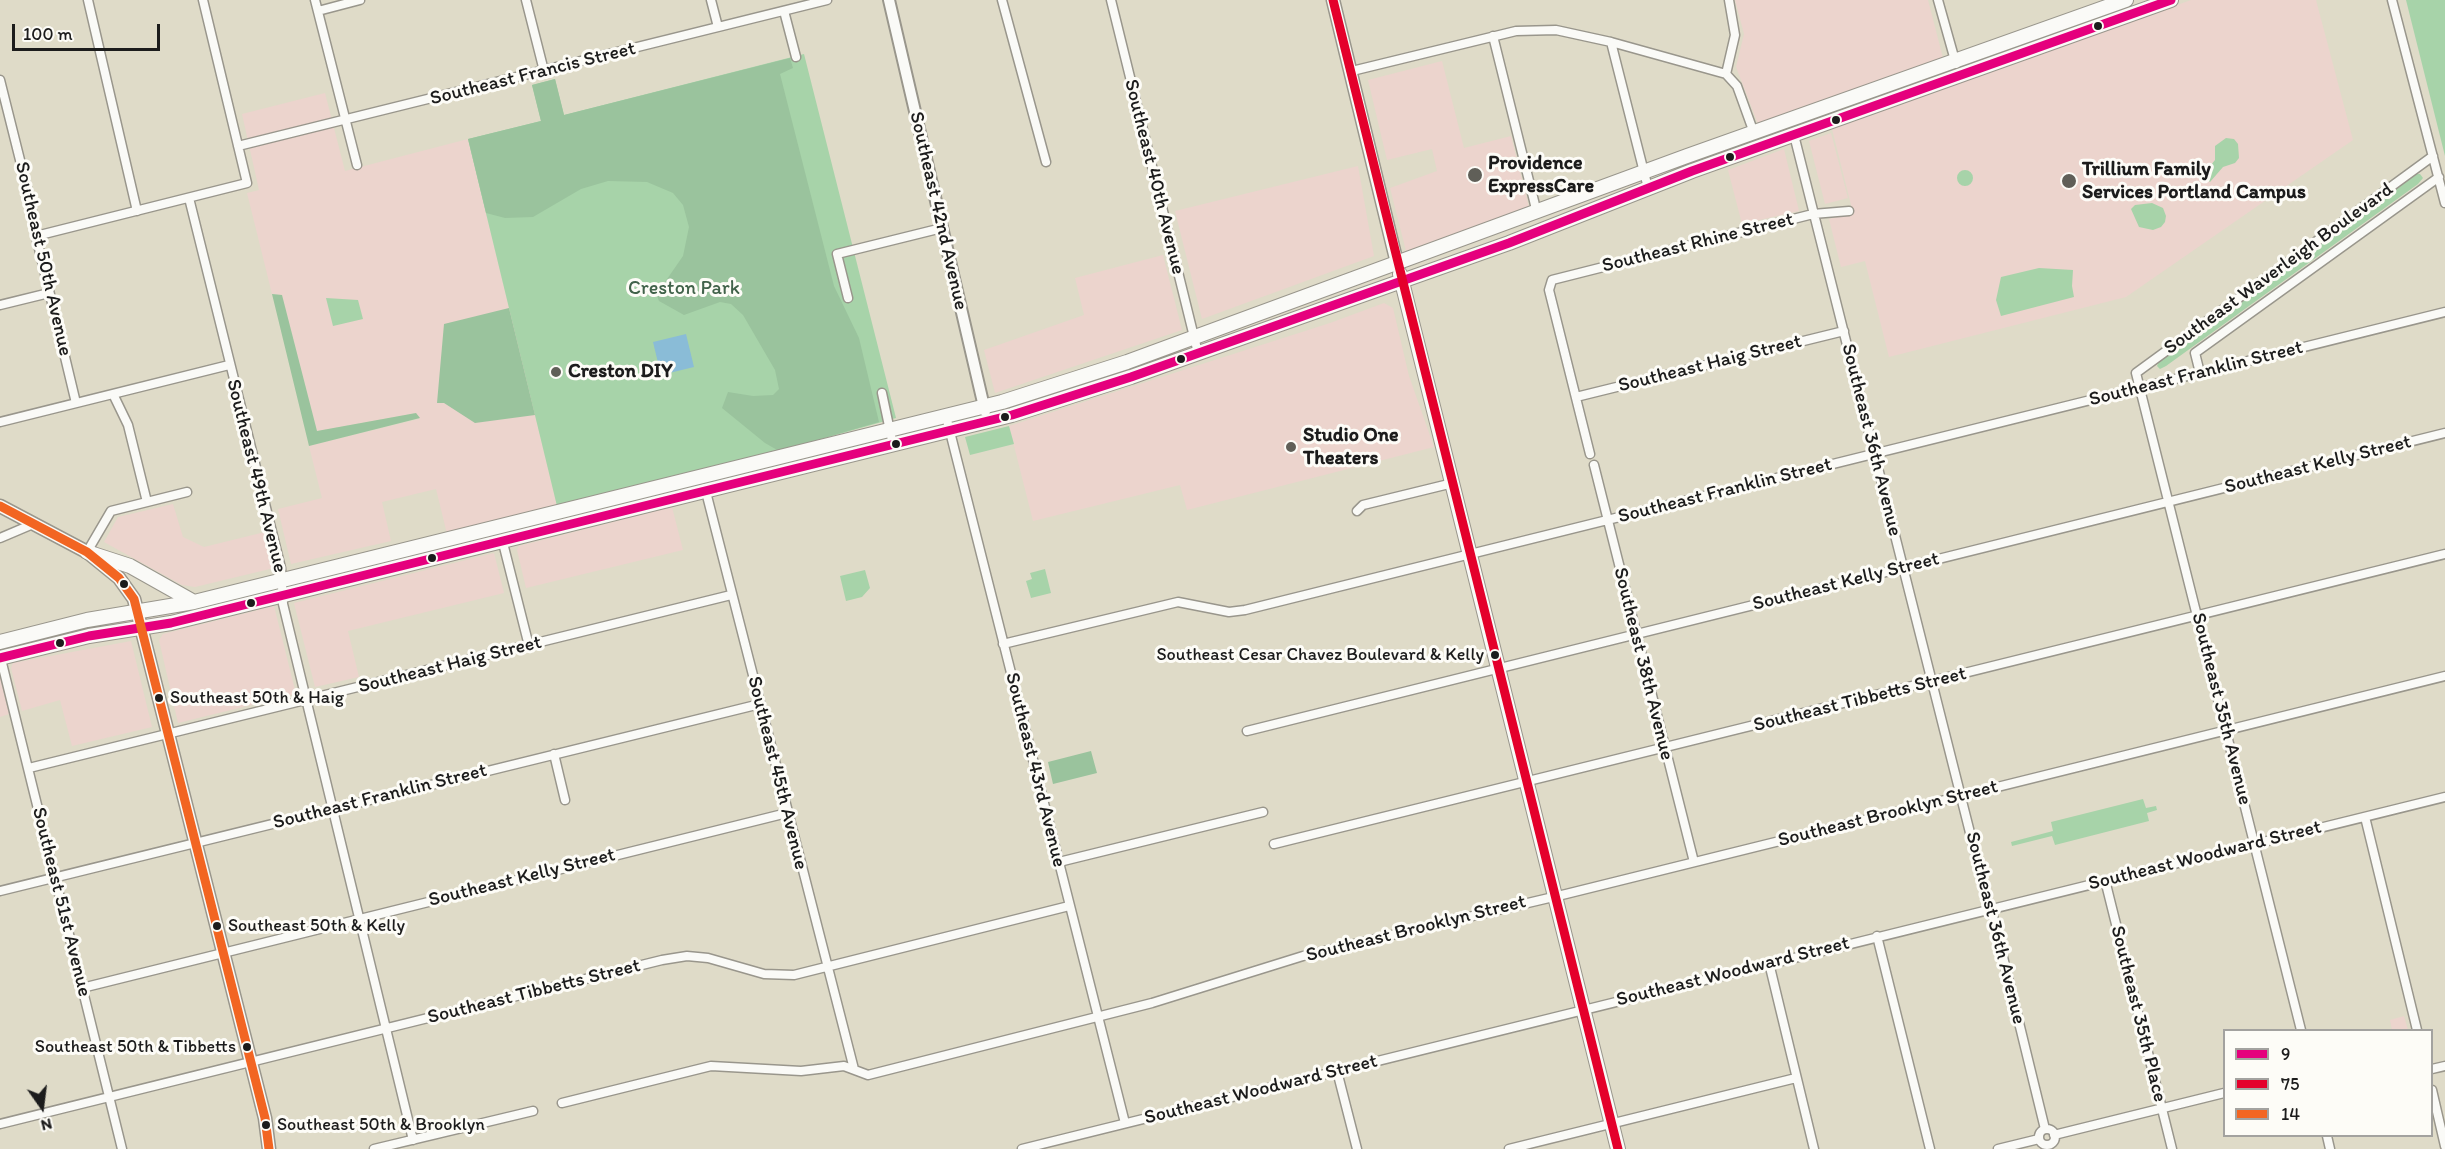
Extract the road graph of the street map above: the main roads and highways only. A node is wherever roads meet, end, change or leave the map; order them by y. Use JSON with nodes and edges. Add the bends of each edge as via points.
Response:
{"nodes":[{"id":1,"x":1333,"y":0,"type":"edge"},
{"id":2,"x":2171,"y":0,"type":"edge"},
{"id":3,"x":2129,"y":4,"type":"edge"},
{"id":4,"x":1811,"y":112,"type":"junction"},
{"id":5,"x":1754,"y":133,"type":"junction"},
{"id":6,"x":1794,"y":135,"type":"junction"},
{"id":7,"x":1746,"y":152,"type":"junction"},
{"id":8,"x":1397,"y":263,"type":"junction"},
{"id":9,"x":1402,"y":281,"type":"junction"},
{"id":10,"x":0,"y":506,"type":"edge"},
{"id":11,"x":87,"y":552,"type":"junction"},
{"id":12,"x":194,"y":602,"type":"junction"},
{"id":13,"x":138,"y":612,"type":"junction"},
{"id":14,"x":143,"y":627,"type":"junction"},
{"id":15,"x":0,"y":642,"type":"edge"},
{"id":16,"x":0,"y":657,"type":"edge"},
{"id":17,"x":269,"y":1149,"type":"edge"},
{"id":18,"x":1618,"y":1149,"type":"edge"}],
"edges":[{"from":1,"to":8,"type":"main road"},
{"from":2,"to":3,"type":"main road"},
{"from":3,"to":4,"type":"main road"},
{"from":3,"to":6,"type":"main road","via":[[1960,75]]},
{"from":4,"to":5,"type":"main road"},
{"from":4,"to":6,"type":"main road"},
{"from":5,"to":7,"type":"main road"},
{"from":5,"to":8,"type":"main road"},
{"from":6,"to":7,"type":"main road"},
{"from":7,"to":9,"type":"main road"},
{"from":8,"to":9,"type":"main road"},
{"from":8,"to":12,"type":"main road","via":[[1127,362],[984,407]]},
{"from":9,"to":14,"type":"main road","via":[[988,422]]},
{"from":9,"to":18,"type":"main road"},
{"from":10,"to":11,"type":"main road"},
{"from":11,"to":12,"type":"main road","via":[[130,566]]},
{"from":11,"to":13,"type":"main road","via":[[118,578],[133,597]]},
{"from":12,"to":13,"type":"main road"},
{"from":13,"to":14,"type":"main road"},
{"from":13,"to":15,"type":"main road","via":[[87,620]]},
{"from":14,"to":16,"type":"main road"},
{"from":14,"to":17,"type":"main road","via":[[266,1118]]}]}
